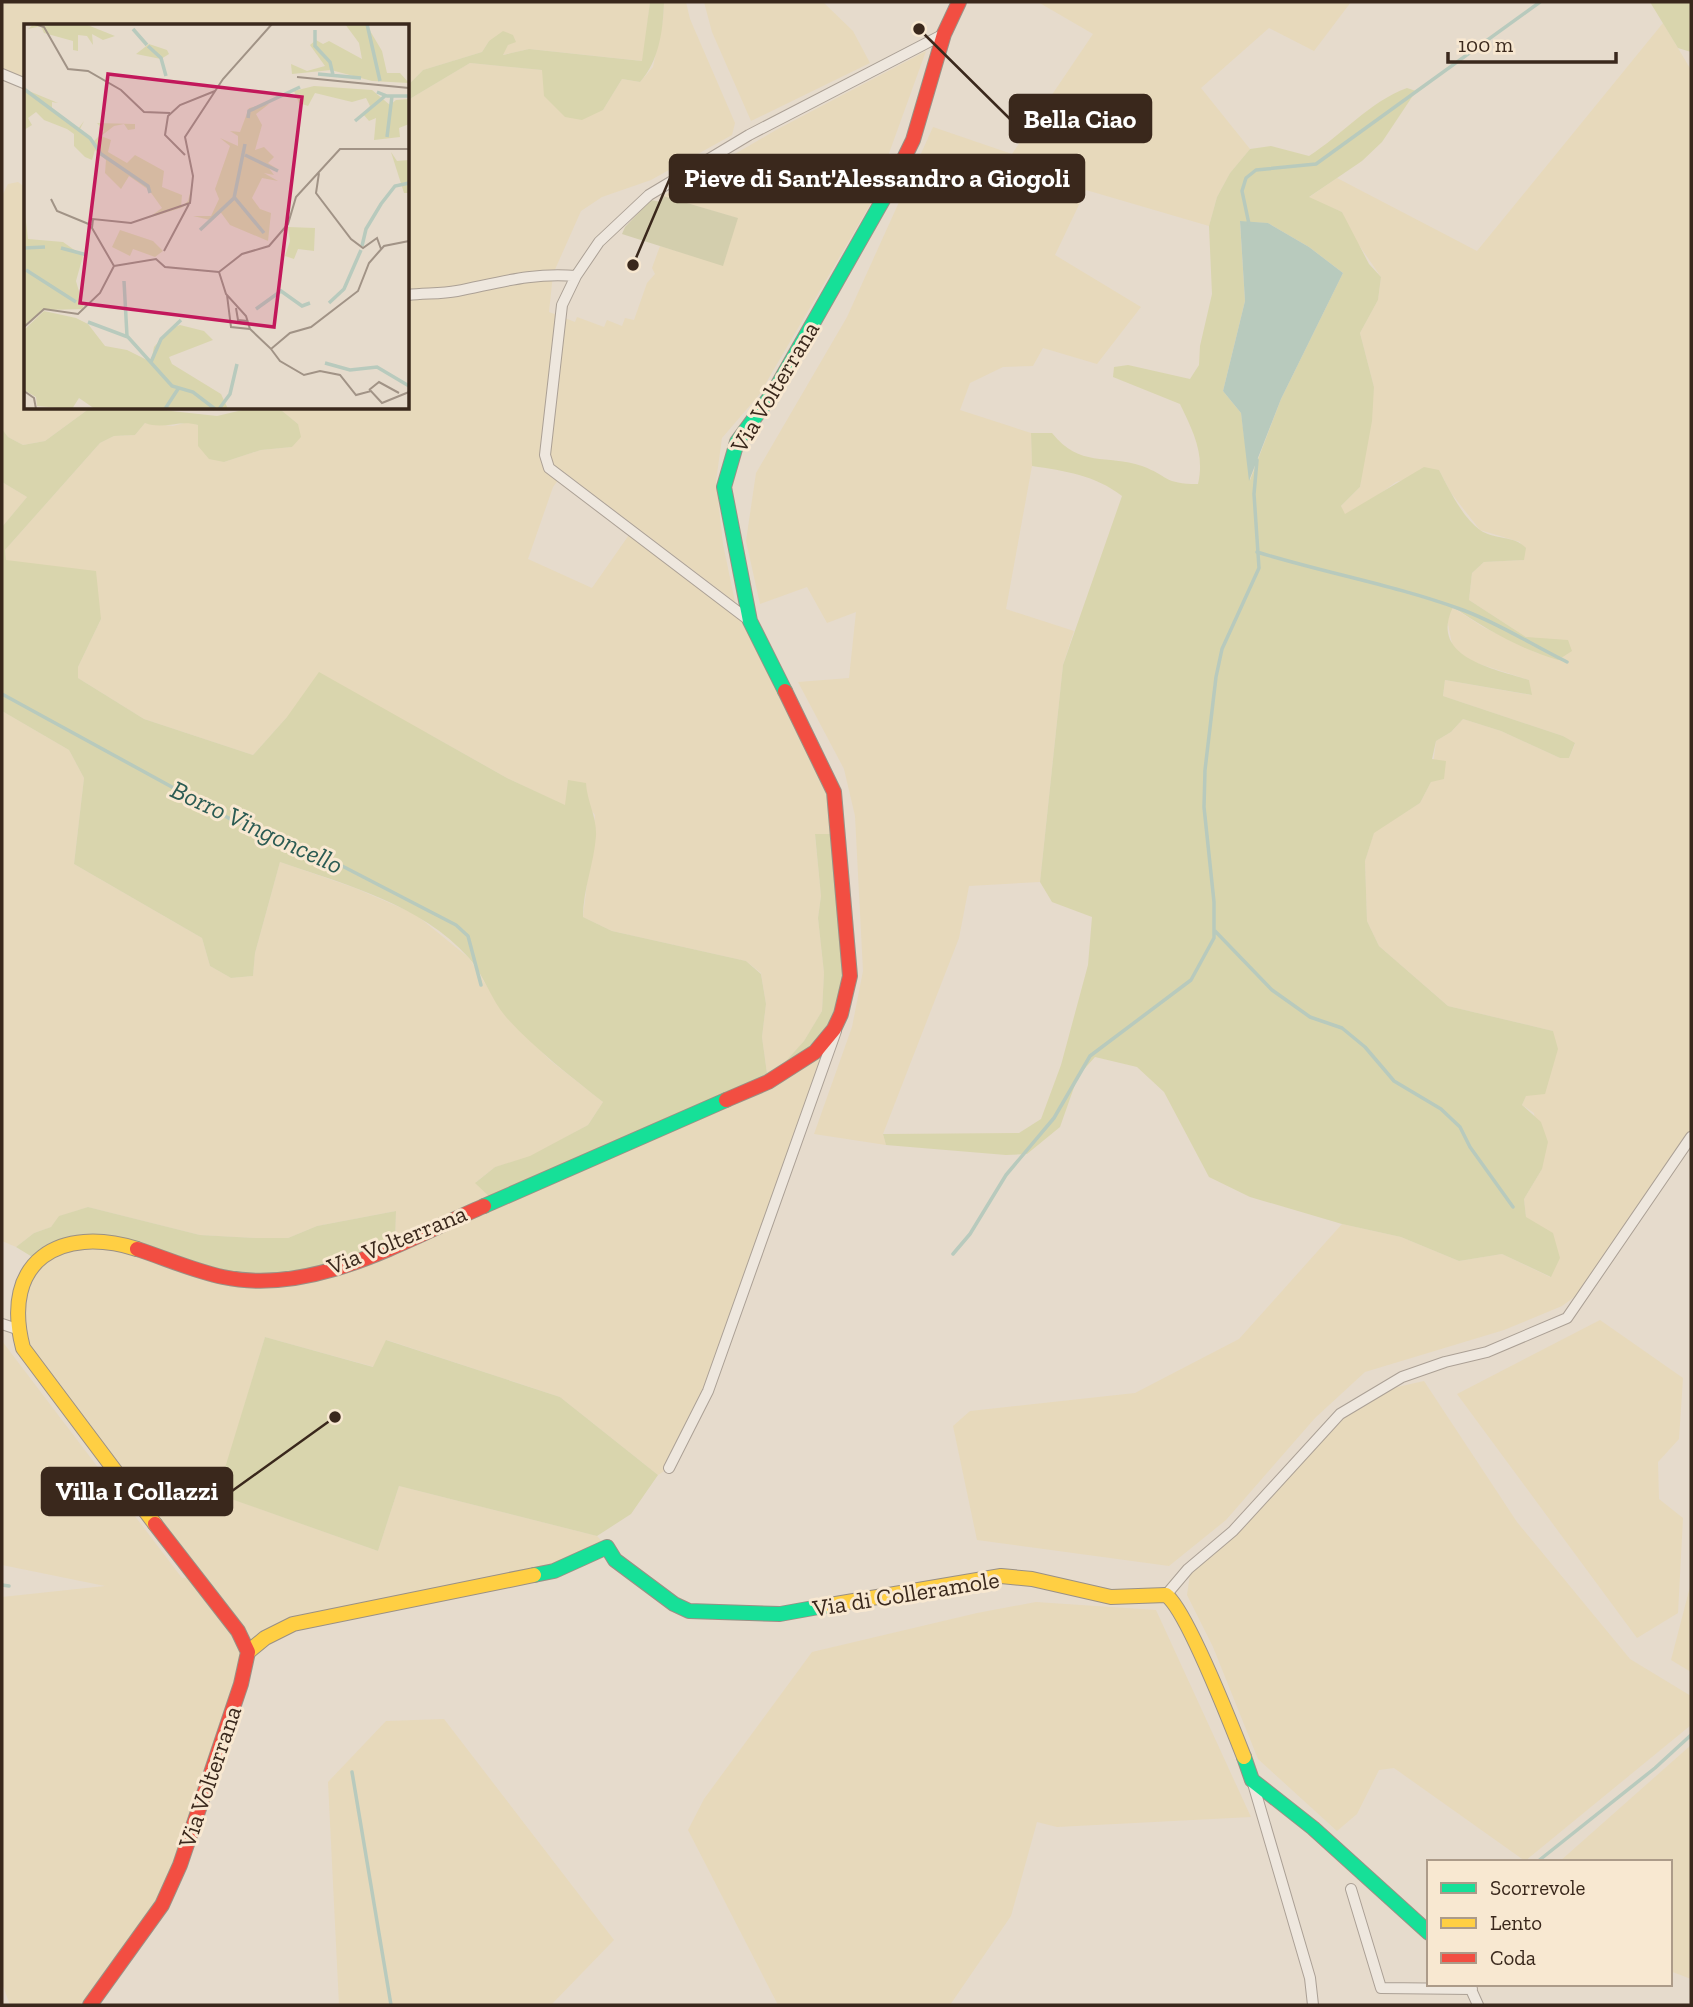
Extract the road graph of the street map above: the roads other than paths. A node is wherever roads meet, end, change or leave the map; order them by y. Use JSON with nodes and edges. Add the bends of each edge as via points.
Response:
{"nodes":[{"id":1,"x":959,"y":2,"type":"edge"},
{"id":2,"x":944,"y":34,"type":"junction"},
{"id":3,"x":2,"y":74,"type":"edge"},
{"id":4,"x":24,"y":83,"type":"edge"},
{"id":5,"x":576,"y":276,"type":"junction"},
{"id":6,"x":410,"y":295,"type":"edge"},
{"id":7,"x":750,"y":621,"type":"junction"},
{"id":8,"x":836,"y":1029,"type":"junction"},
{"id":9,"x":1691,"y":1137,"type":"edge"},
{"id":10,"x":8,"y":1326,"type":"edge"},
{"id":11,"x":669,"y":1468,"type":"dead end"},
{"id":12,"x":1166,"y":1595,"type":"junction"},
{"id":13,"x":248,"y":1652,"type":"junction"},
{"id":14,"x":1252,"y":1780,"type":"junction"},
{"id":15,"x":1351,"y":1889,"type":"dead end"},
{"id":16,"x":1427,"y":1931,"type":"edge"},
{"id":17,"x":1470,"y":1987,"type":"edge"},
{"id":18,"x":90,"y":2005,"type":"edge"},
{"id":19,"x":1313,"y":2005,"type":"edge"},
{"id":20,"x":1478,"y":2005,"type":"edge"}],
"edges":[{"from":1,"to":2,"type":"main road","name":"Via Volterrana"},
{"from":2,"to":5,"type":"street","via":[[749,135],[649,195],[598,242]]},
{"from":2,"to":7,"type":"main road","name":"Via Volterrana","via":[[913,140],[889,190],[775,390],[737,442],[727,467],[724,487]]},
{"from":3,"to":4,"type":"street"},
{"from":5,"to":6,"type":"street","via":[[514,277],[454,291]]},
{"from":5,"to":7,"type":"street","via":[[562,305],[545,455],[549,468]]},
{"from":7,"to":8,"type":"main road","name":"Via Volterrana","via":[[834,792],[850,976],[847,1003]]},
{"from":8,"to":10,"type":"main road","name":"Via Volterrana","via":[[817,1051],[768,1082],[350,1264],[253,1280],[224,1277],[127,1247],[91,1241],[50,1248],[22,1270]]},
{"from":8,"to":11,"type":"street","name":"Via Volterrana","via":[[708,1391]]},
{"from":9,"to":12,"type":"street","via":[[1567,1318],[1487,1352],[1402,1377],[1340,1414],[1233,1531],[1188,1569]]},
{"from":10,"to":13,"type":"main road","name":"Via Volterrana","via":[[45,1381],[238,1631]]},
{"from":12,"to":13,"type":"main road","name":"Via di Colleramole","via":[[1111,1597],[1001,1576],[780,1614],[689,1611],[674,1605],[615,1560],[607,1546],[554,1571],[293,1624],[265,1637]]},
{"from":12,"to":14,"type":"main road","via":[[1186,1625],[1227,1713]]},
{"from":13,"to":18,"type":"main road","name":"Via Volterrana","via":[[180,1866],[127,1956]]},
{"from":14,"to":16,"type":"main road"},
{"from":14,"to":19,"type":"street","via":[[1310,1978]]},
{"from":15,"to":17,"type":"street","via":[[1381,1987]]},
{"from":17,"to":20,"type":"street"}]}
